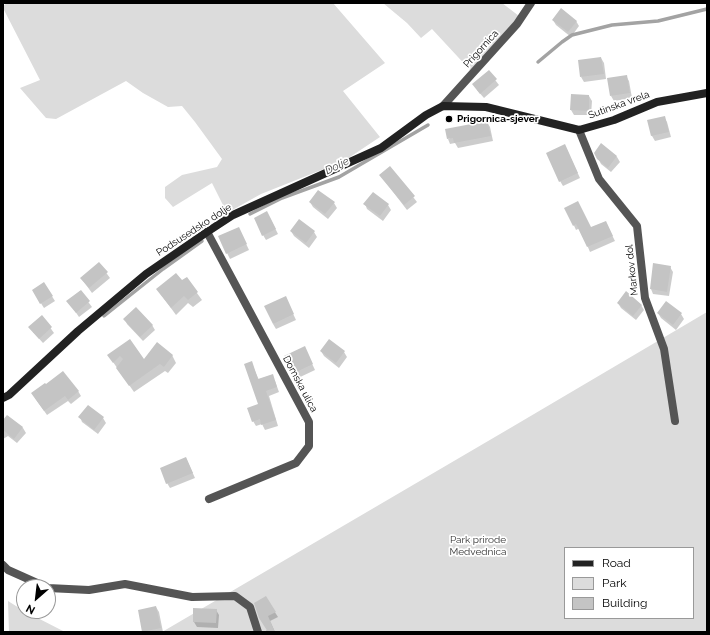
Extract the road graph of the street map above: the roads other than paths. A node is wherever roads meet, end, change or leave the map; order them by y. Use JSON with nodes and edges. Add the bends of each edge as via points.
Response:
{"nodes":[{"id":1,"x":531,"y":3,"type":"edge"},
{"id":2,"x":707,"y":93,"type":"edge"},
{"id":3,"x":444,"y":106,"type":"junction"},
{"id":4,"x":579,"y":130,"type":"junction"},
{"id":5,"x":207,"y":232,"type":"junction"},
{"id":6,"x":3,"y":398,"type":"edge"},
{"id":7,"x":675,"y":421,"type":"dead end"},
{"id":8,"x":209,"y":499,"type":"dead end"},
{"id":9,"x":3,"y":565,"type":"edge"},
{"id":10,"x":29,"y":579,"type":"edge"},
{"id":11,"x":56,"y":588,"type":"edge"},
{"id":12,"x":258,"y":632,"type":"edge"}],
"edges":[{"from":1,"to":3,"type":"street","name":"Prigornica","via":[[517,24]]},
{"from":2,"to":4,"type":"street","name":"Sutinska vrela","via":[[657,102],[614,120]]},
{"from":3,"to":4,"type":"street","name":"Sutinska vrela","via":[[486,107]]},
{"from":3,"to":5,"type":"street","name":"Podsusedsko dolje","via":[[426,115],[381,148],[233,215]]},
{"from":4,"to":7,"type":"street","name":"Markov dol","via":[[599,179],[637,226],[645,298],[664,349]]},
{"from":5,"to":6,"type":"street","name":"Podsusedsko dolje","via":[[146,274]]},
{"from":5,"to":8,"type":"street","name":"Domska ulica","via":[[309,422],[309,446],[296,463]]},
{"from":9,"to":10,"type":"street"},
{"from":11,"to":12,"type":"street","via":[[89,590],[125,584],[192,597],[235,596],[250,607]]}]}
